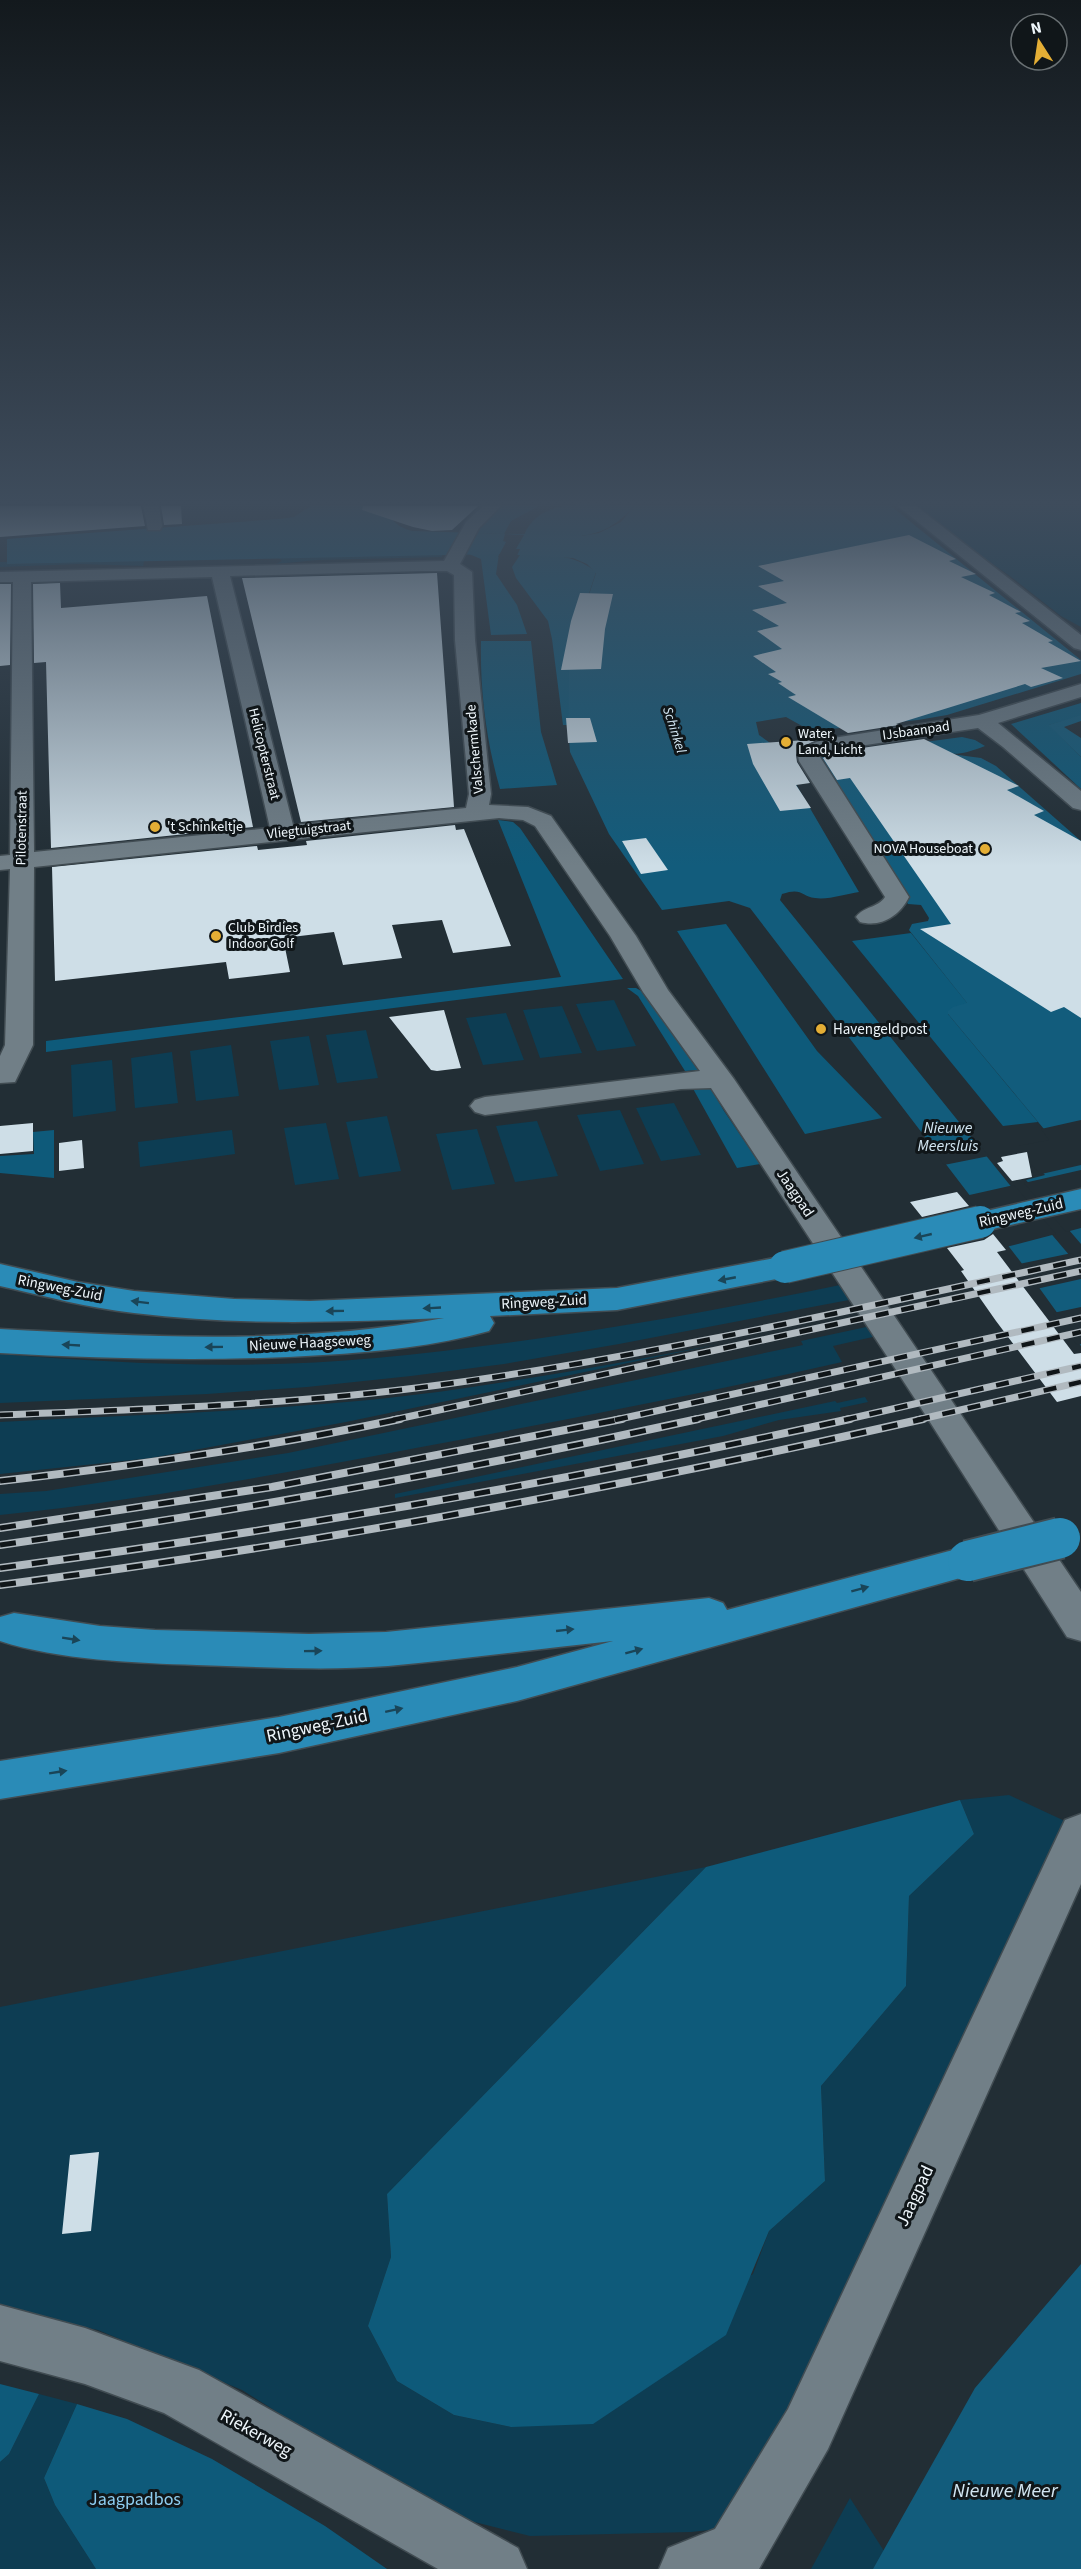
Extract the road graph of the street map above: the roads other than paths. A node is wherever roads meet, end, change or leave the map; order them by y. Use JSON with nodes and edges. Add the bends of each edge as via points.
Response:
{"nodes":[{"id":1,"x":13,"y":626,"type":"edge"},
{"id":2,"x":233,"y":626,"type":"edge"},
{"id":3,"x":465,"y":626,"type":"edge"},
{"id":4,"x":1058,"y":626,"type":"edge"},
{"id":5,"x":1081,"y":644,"type":"edge"},
{"id":6,"x":1081,"y":690,"type":"edge"},
{"id":7,"x":982,"y":721,"type":"junction"},
{"id":8,"x":1081,"y":803,"type":"edge"},
{"id":9,"x":476,"y":813,"type":"junction"},
{"id":10,"x":283,"y":832,"type":"junction"},
{"id":11,"x":11,"y":862,"type":"edge"},
{"id":12,"x":869,"y":917,"type":"dead end"},
{"id":13,"x":4,"y":1076,"type":"dead end"},
{"id":14,"x":720,"y":1079,"type":"junction"},
{"id":15,"x":485,"y":1106,"type":"dead end"},
{"id":16,"x":1081,"y":1199,"type":"edge"},
{"id":17,"x":0,"y":1275,"type":"edge"},
{"id":18,"x":616,"y":1299,"type":"junction"},
{"id":19,"x":0,"y":1341,"type":"edge"},
{"id":20,"x":1081,"y":1533,"type":"edge"},
{"id":21,"x":803,"y":1604,"type":"junction"},
{"id":22,"x":1081,"y":1625,"type":"edge"},
{"id":23,"x":14,"y":1629,"type":"dead end"},
{"id":24,"x":0,"y":1780,"type":"edge"},
{"id":25,"x":1081,"y":1834,"type":"edge"},
{"id":26,"x":0,"y":2333,"type":"edge"},
{"id":27,"x":712,"y":2560,"type":"edge"},
{"id":28,"x":497,"y":2569,"type":"edge"}],
"edges":[{"from":1,"to":11,"type":"street","name":"Pilotenstraat"},
{"from":2,"to":10,"type":"street","name":"Helicopterstraat"},
{"from":3,"to":9,"type":"street","name":"Valschermkade","via":[[480,794]]},
{"from":4,"to":5,"type":"street"},
{"from":6,"to":7,"type":"street","name":"IJsbaanpad"},
{"from":7,"to":8,"type":"street"},
{"from":7,"to":12,"type":"street","name":"IJsbaanpad","via":[[833,744],[809,755],[897,897],[891,908]]},
{"from":9,"to":10,"type":"street","name":"Vliegtuigstraat"},
{"from":9,"to":14,"type":"street","name":"Jaagpad","via":[[528,814],[543,821],[623,936],[656,992]]},
{"from":10,"to":11,"type":"street","name":"Vliegtuigstraat"},
{"from":11,"to":13,"type":"street","name":"Pilotenstraat","via":[[19,1045]]},
{"from":14,"to":15,"type":"street","via":[[681,1080]]},
{"from":14,"to":22,"type":"street","name":"Jaagpad"},
{"from":16,"to":18,"type":"highway","name":"Ringweg-Zuid","one_way":true,"bridge":true,"via":[[785,1267]]},
{"from":18,"to":17,"type":"highway","name":"Ringweg-Zuid","one_way":true,"via":[[393,1310],[234,1310],[134,1302]]},
{"from":18,"to":19,"type":"highway","name":"Nieuwe Haagseweg","one_way":true,"via":[[398,1337],[314,1344],[151,1347]]},
{"from":21,"to":20,"type":"highway","name":"Ringweg-Zuid","one_way":true,"bridge":true},
{"from":23,"to":21,"type":"highway","name":"Ringweg-Zuid","one_way":true,"via":[[99,1643],[155,1647],[387,1649]]},
{"from":24,"to":21,"type":"highway","name":"Ringweg-Zuid","one_way":true,"via":[[279,1735],[508,1686]]},
{"from":25,"to":27,"type":"street","name":"Jaagpad","via":[[808,2429]]},
{"from":26,"to":28,"type":"street","name":"Riekerweg","via":[[85,2356],[179,2390]]}]}
